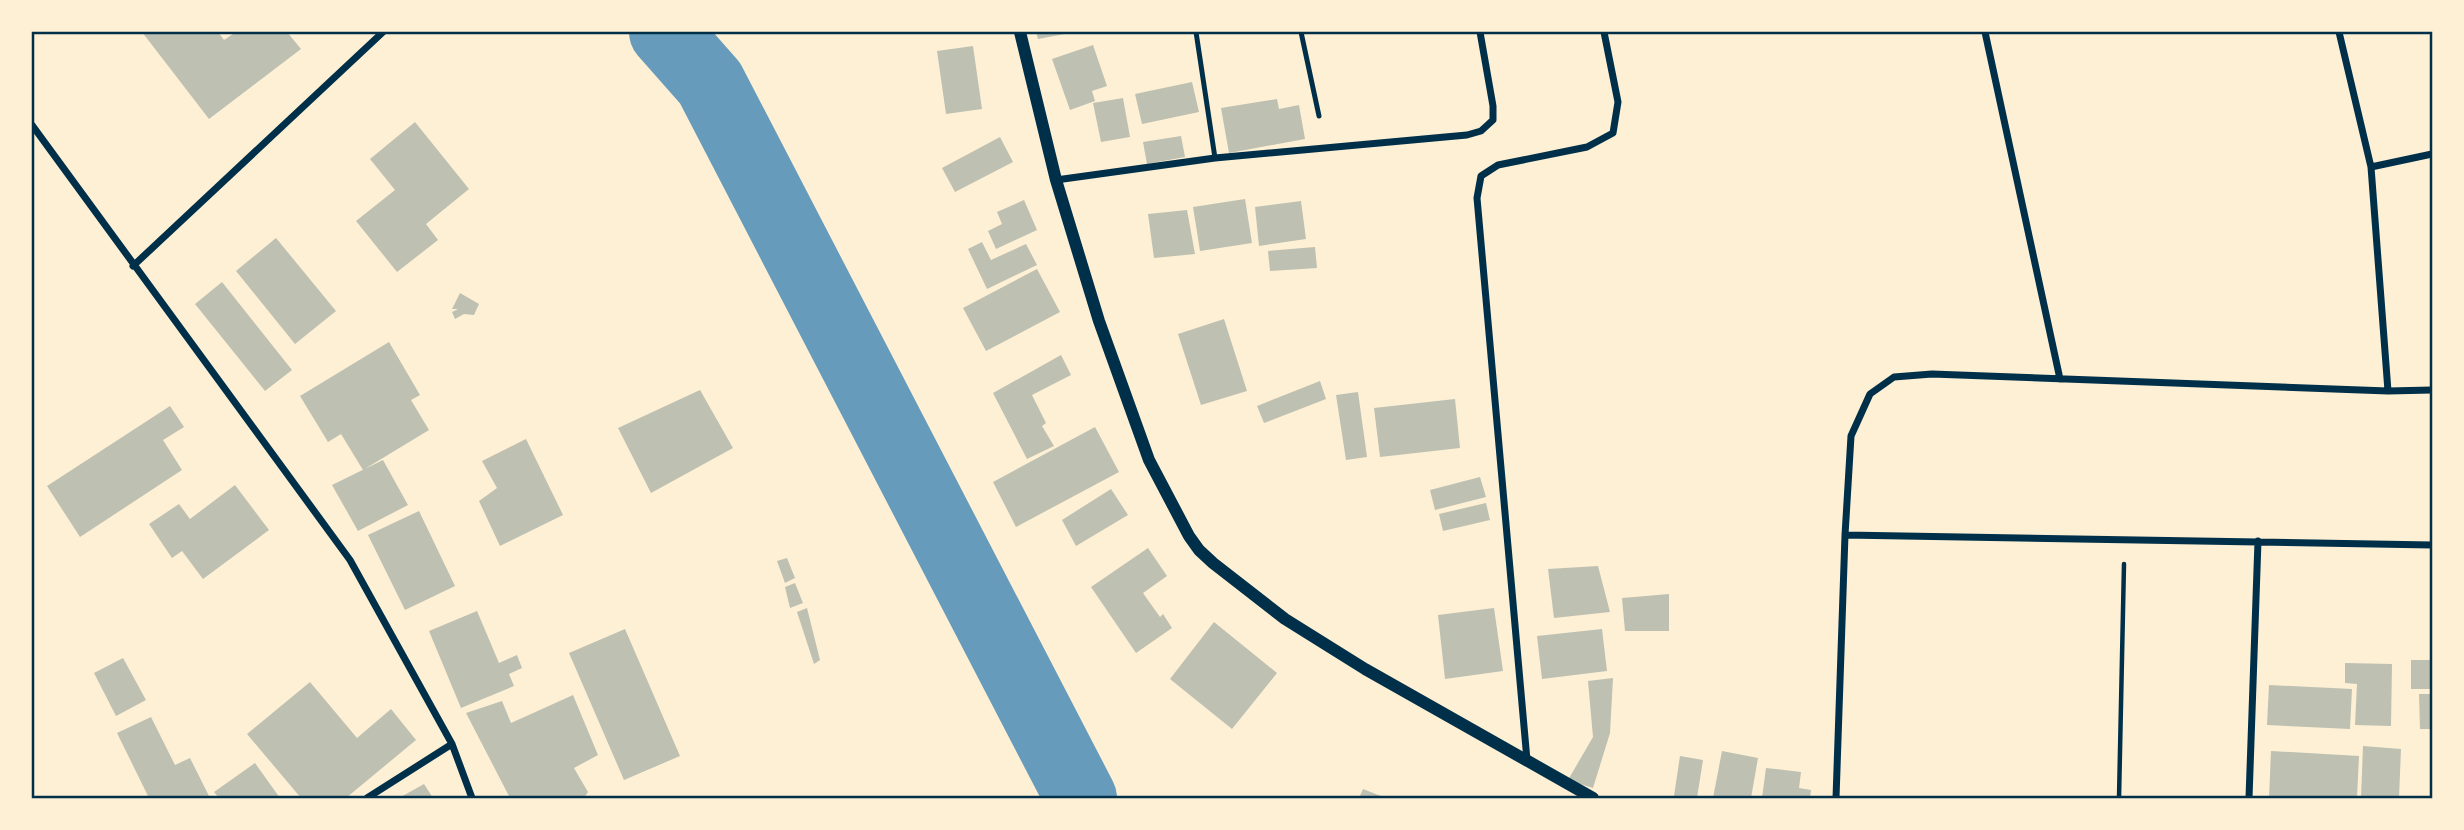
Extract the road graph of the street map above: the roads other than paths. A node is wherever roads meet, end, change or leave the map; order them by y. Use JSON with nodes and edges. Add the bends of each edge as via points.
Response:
{"nodes":[{"id":1,"x":383,"y":32,"type":"edge"},
{"id":2,"x":1020,"y":32,"type":"edge"},
{"id":3,"x":1196,"y":32,"type":"edge"},
{"id":4,"x":1301,"y":32,"type":"edge"},
{"id":5,"x":1480,"y":32,"type":"edge"},
{"id":6,"x":1604,"y":32,"type":"edge"},
{"id":7,"x":1985,"y":32,"type":"edge"},
{"id":8,"x":2339,"y":32,"type":"edge"},
{"id":9,"x":1319,"y":116,"type":"dead end"},
{"id":10,"x":32,"y":125,"type":"edge"},
{"id":11,"x":2432,"y":154,"type":"edge"},
{"id":12,"x":1215,"y":158,"type":"junction"},
{"id":13,"x":2371,"y":167,"type":"junction"},
{"id":14,"x":1056,"y":180,"type":"junction"},
{"id":15,"x":133,"y":265,"type":"junction"},
{"id":16,"x":2060,"y":379,"type":"junction"},
{"id":17,"x":2432,"y":390,"type":"edge"},
{"id":18,"x":2388,"y":391,"type":"junction"},
{"id":19,"x":1845,"y":535,"type":"junction"},
{"id":20,"x":2258,"y":541,"type":"junction"},
{"id":21,"x":2432,"y":545,"type":"edge"},
{"id":22,"x":452,"y":744,"type":"junction"},
{"id":23,"x":1527,"y":761,"type":"junction"},
{"id":24,"x":366,"y":799,"type":"edge"},
{"id":25,"x":472,"y":799,"type":"edge"},
{"id":26,"x":1593,"y":799,"type":"edge"},
{"id":27,"x":1836,"y":799,"type":"edge"},
{"id":28,"x":2249,"y":799,"type":"edge"}],
"edges":[{"from":1,"to":15,"type":"street"},
{"from":2,"to":14,"type":"street"},
{"from":3,"to":12,"type":"lane"},
{"from":4,"to":9,"type":"lane"},
{"from":5,"to":12,"type":"street","via":[[1493,106],[1493,120],[1481,131]]},
{"from":6,"to":23,"type":"street","via":[[1618,102],[1613,133],[1587,147],[1498,165],[1481,176],[1477,198]]},
{"from":7,"to":16,"type":"street"},
{"from":8,"to":13,"type":"street"},
{"from":10,"to":15,"type":"street"},
{"from":11,"to":13,"type":"street"},
{"from":12,"to":14,"type":"street"},
{"from":13,"to":18,"type":"street"},
{"from":14,"to":23,"type":"street","via":[[1099,321],[1149,460],[1199,550],[1285,619]]},
{"from":15,"to":22,"type":"street","via":[[350,560]]},
{"from":16,"to":18,"type":"street"},
{"from":16,"to":19,"type":"street","via":[[1932,374],[1894,377],[1870,394],[1851,436]]},
{"from":17,"to":18,"type":"street"},
{"from":19,"to":20,"type":"street"},
{"from":19,"to":27,"type":"street"},
{"from":20,"to":21,"type":"street"},
{"from":20,"to":28,"type":"street"},
{"from":22,"to":24,"type":"street"},
{"from":22,"to":25,"type":"street"},
{"from":23,"to":26,"type":"street"}]}
